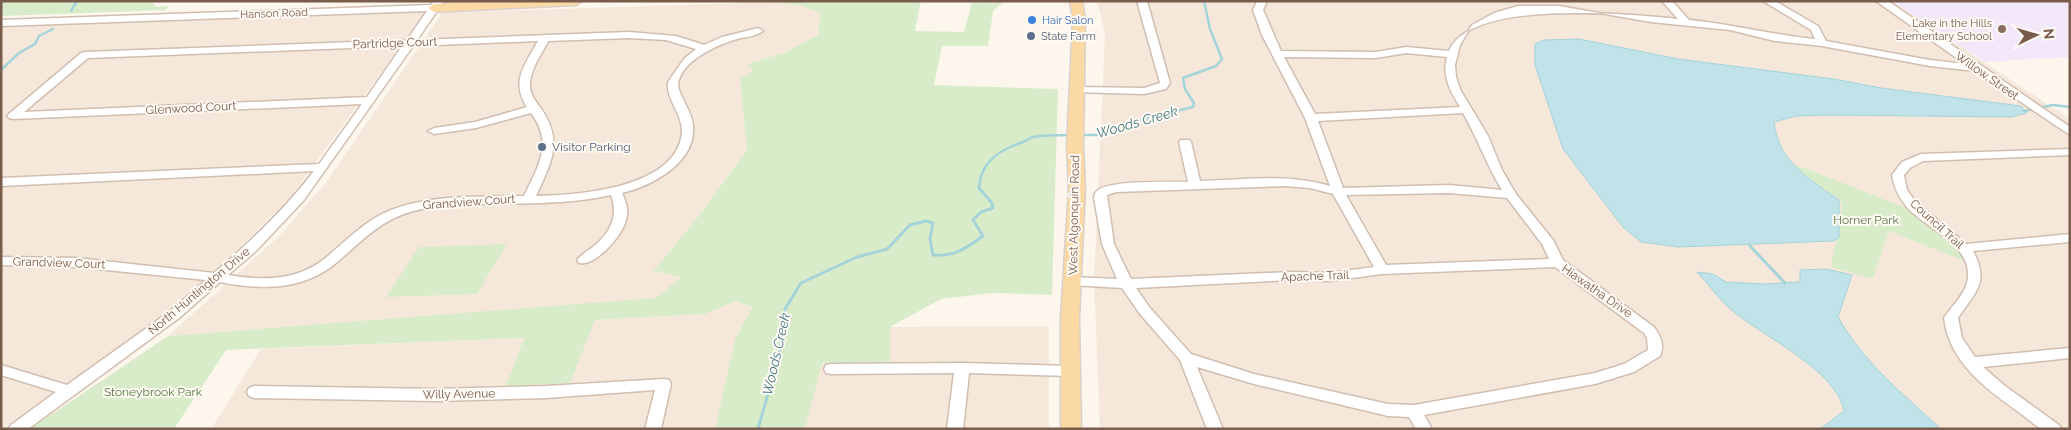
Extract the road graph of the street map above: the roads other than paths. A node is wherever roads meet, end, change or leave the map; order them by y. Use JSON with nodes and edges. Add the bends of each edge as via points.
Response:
{"nodes":[{"id":1,"x":576,"y":1,"type":"edge"},
{"id":2,"x":1076,"y":1,"type":"edge"},
{"id":3,"x":1142,"y":1,"type":"edge"},
{"id":4,"x":1262,"y":1,"type":"edge"},
{"id":5,"x":1502,"y":1,"type":"edge"},
{"id":6,"x":1667,"y":1,"type":"edge"},
{"id":7,"x":1768,"y":1,"type":"edge"},
{"id":8,"x":1881,"y":1,"type":"edge"},
{"id":9,"x":1518,"y":2,"type":"edge"},
{"id":10,"x":1559,"y":2,"type":"edge"},
{"id":11,"x":437,"y":5,"type":"edge"},
{"id":12,"x":1685,"y":21,"type":"junction"},
{"id":13,"x":1,"y":23,"type":"edge"},
{"id":14,"x":758,"y":31,"type":"dead end"},
{"id":15,"x":544,"y":39,"type":"junction"},
{"id":16,"x":411,"y":42,"type":"junction"},
{"id":17,"x":1822,"y":43,"type":"junction"},
{"id":18,"x":703,"y":48,"type":"junction"},
{"id":19,"x":1278,"y":54,"type":"junction"},
{"id":20,"x":1452,"y":54,"type":"junction"},
{"id":21,"x":1975,"y":68,"type":"junction"},
{"id":22,"x":1078,"y":90,"type":"junction"},
{"id":23,"x":368,"y":100,"type":"junction"},
{"id":24,"x":535,"y":108,"type":"junction"},
{"id":25,"x":1465,"y":110,"type":"junction"},
{"id":26,"x":14,"y":116,"type":"joint"},
{"id":27,"x":1311,"y":118,"type":"junction"},
{"id":28,"x":1076,"y":120,"type":"joint"},
{"id":29,"x":434,"y":131,"type":"dead end"},
{"id":30,"x":2070,"y":132,"type":"edge"},
{"id":31,"x":1185,"y":142,"type":"dead end"},
{"id":32,"x":1075,"y":147,"type":"joint"},
{"id":33,"x":2070,"y":152,"type":"edge"},
{"id":34,"x":323,"y":167,"type":"junction"},
{"id":35,"x":1,"y":182,"type":"edge"},
{"id":36,"x":1195,"y":186,"type":"junction"},
{"id":37,"x":615,"y":191,"type":"junction"},
{"id":38,"x":1338,"y":192,"type":"junction"},
{"id":39,"x":1511,"y":195,"type":"junction"},
{"id":40,"x":529,"y":198,"type":"junction"},
{"id":41,"x":2070,"y":238,"type":"edge"},
{"id":42,"x":1964,"y":248,"type":"junction"},
{"id":43,"x":584,"y":260,"type":"dead end"},
{"id":44,"x":1,"y":261,"type":"edge"},
{"id":45,"x":1558,"y":263,"type":"junction"},
{"id":46,"x":1382,"y":270,"type":"junction"},
{"id":47,"x":219,"y":277,"type":"junction"},
{"id":48,"x":1072,"y":281,"type":"junction"},
{"id":49,"x":1126,"y":284,"type":"junction"},
{"id":50,"x":2070,"y":353,"type":"edge"},
{"id":51,"x":1186,"y":358,"type":"junction"},
{"id":52,"x":1970,"y":362,"type":"junction"},
{"id":53,"x":831,"y":368,"type":"dead end"},
{"id":54,"x":962,"y":368,"type":"junction"},
{"id":55,"x":1,"y":370,"type":"edge"},
{"id":56,"x":1071,"y":371,"type":"junction"},
{"id":57,"x":70,"y":391,"type":"junction"},
{"id":58,"x":254,"y":392,"type":"dead end"},
{"id":59,"x":1414,"y":411,"type":"junction"},
{"id":60,"x":16,"y":429,"type":"edge"},
{"id":61,"x":653,"y":429,"type":"edge"},
{"id":62,"x":956,"y":429,"type":"edge"},
{"id":63,"x":1071,"y":429,"type":"edge"},
{"id":64,"x":1215,"y":429,"type":"edge"},
{"id":65,"x":1424,"y":429,"type":"edge"},
{"id":66,"x":2054,"y":429,"type":"edge"}],
"edges":[{"from":1,"to":11,"type":"main road","name":"Hanson Road"},
{"from":2,"to":22,"type":"main road","name":"West Algonquin Road","via":[[1079,19]]},
{"from":3,"to":22,"type":"street","via":[[1165,83],[1162,87],[1144,91]]},
{"from":4,"to":19,"type":"street","via":[[1258,10],[1260,18]]},
{"from":5,"to":9,"type":"street"},
{"from":6,"to":12,"type":"street"},
{"from":7,"to":17,"type":"street","via":[[1815,28]]},
{"from":8,"to":21,"type":"street","name":"Willow Street"},
{"from":9,"to":10,"type":"street","name":"Hiawatha Drive"},
{"from":9,"to":20,"type":"street","name":"Hiawatha Drive","via":[[1468,23],[1458,36]]},
{"from":10,"to":12,"type":"street","name":"Hiawatha Drive","via":[[1651,19]]},
{"from":11,"to":13,"type":"street","name":"Hanson Road"},
{"from":11,"to":16,"type":"street","name":"North Huntington Drive"},
{"from":12,"to":17,"type":"street","name":"Hiawatha Drive","via":[[1775,38]]},
{"from":14,"to":18,"type":"street","name":"Grandview Court"},
{"from":15,"to":16,"type":"street","name":"Partridge Court"},
{"from":15,"to":18,"type":"street","name":"Partridge Court","via":[[649,36],[682,40]]},
{"from":15,"to":24,"type":"street","via":[[524,86]]},
{"from":16,"to":23,"type":"street","name":"North Huntington Drive"},
{"from":16,"to":26,"type":"street","name":"Partridge Court","via":[[85,55]]},
{"from":17,"to":21,"type":"street","name":"Hiawatha Drive"},
{"from":18,"to":37,"type":"street","name":"Grandview Court","via":[[682,66],[673,86],[686,117],[688,130],[683,149],[661,172],[644,182]]},
{"from":19,"to":20,"type":"street","via":[[1376,55],[1406,50]]},
{"from":19,"to":27,"type":"street"},
{"from":20,"to":25,"type":"street","name":"Hiawatha Drive","via":[[1451,77]]},
{"from":21,"to":30,"type":"street","name":"Willow Street"},
{"from":22,"to":28,"type":"main road","name":"West Algonquin Road"},
{"from":23,"to":26,"type":"street","name":"Glenwood Court"},
{"from":23,"to":34,"type":"street","name":"North Huntington Drive"},
{"from":24,"to":29,"type":"street","via":[[476,125]]},
{"from":24,"to":40,"type":"street","via":[[546,124],[550,144]]},
{"from":25,"to":27,"type":"street"},
{"from":25,"to":39,"type":"street","name":"Hiawatha Drive","via":[[1482,136]]},
{"from":27,"to":38,"type":"street"},
{"from":28,"to":32,"type":"main road","name":"West Algonquin Road"},
{"from":31,"to":36,"type":"street"},
{"from":32,"to":48,"type":"main road","name":"West Algonquin Road","via":[[1077,187]]},
{"from":33,"to":42,"type":"street","name":"Council Trail","via":[[1922,158],[1911,161],[1900,170],[1898,181],[1910,201]]},
{"from":34,"to":35,"type":"street"},
{"from":34,"to":47,"type":"street","name":"North Huntington Drive","via":[[300,197]]},
{"from":36,"to":38,"type":"street","via":[[1292,182]]},
{"from":36,"to":49,"type":"street","via":[[1114,188],[1101,193],[1100,205],[1108,244]]},
{"from":37,"to":40,"type":"street","name":"Grandview Court"},
{"from":37,"to":43,"type":"street","via":[[621,214],[619,224],[609,239]]},
{"from":38,"to":39,"type":"street","via":[[1449,188]]},
{"from":38,"to":46,"type":"street"},
{"from":39,"to":45,"type":"street","name":"Hiawatha Drive","via":[[1548,243]]},
{"from":40,"to":47,"type":"street","name":"Grandview Court","via":[[438,203],[405,209],[371,226],[334,260],[319,271],[299,279],[266,284]]},
{"from":41,"to":42,"type":"street"},
{"from":42,"to":52,"type":"street","name":"Council Trail","via":[[1975,262],[1974,284],[1951,318],[1955,339]]},
{"from":44,"to":47,"type":"street","name":"Grandview Court","via":[[71,262]]},
{"from":45,"to":46,"type":"street","name":"Apache Trail"},
{"from":45,"to":59,"type":"street","name":"Hiawatha Drive","via":[[1649,330],[1654,337],[1655,352],[1631,367],[1600,376]]},
{"from":46,"to":49,"type":"street","name":"Apache Trail","via":[[1329,277]]},
{"from":47,"to":57,"type":"street","name":"North Huntington Drive"},
{"from":48,"to":49,"type":"street","name":"Apache Trail"},
{"from":48,"to":56,"type":"main road","name":"West Algonquin Road"},
{"from":49,"to":51,"type":"street"},
{"from":50,"to":52,"type":"street"},
{"from":51,"to":59,"type":"street","name":"Hiawatha Drive","via":[[1254,380],[1388,410]]},
{"from":51,"to":64,"type":"street"},
{"from":52,"to":66,"type":"street","name":"Council Trail"},
{"from":53,"to":54,"type":"street"},
{"from":54,"to":56,"type":"street"},
{"from":54,"to":62,"type":"street"},
{"from":55,"to":57,"type":"street"},
{"from":56,"to":63,"type":"main road","name":"West Algonquin Road"},
{"from":57,"to":60,"type":"street","name":"North Huntington Drive"},
{"from":58,"to":61,"type":"street","name":"Willy Avenue","via":[[446,395],[664,384]]},
{"from":59,"to":65,"type":"street"}]}
